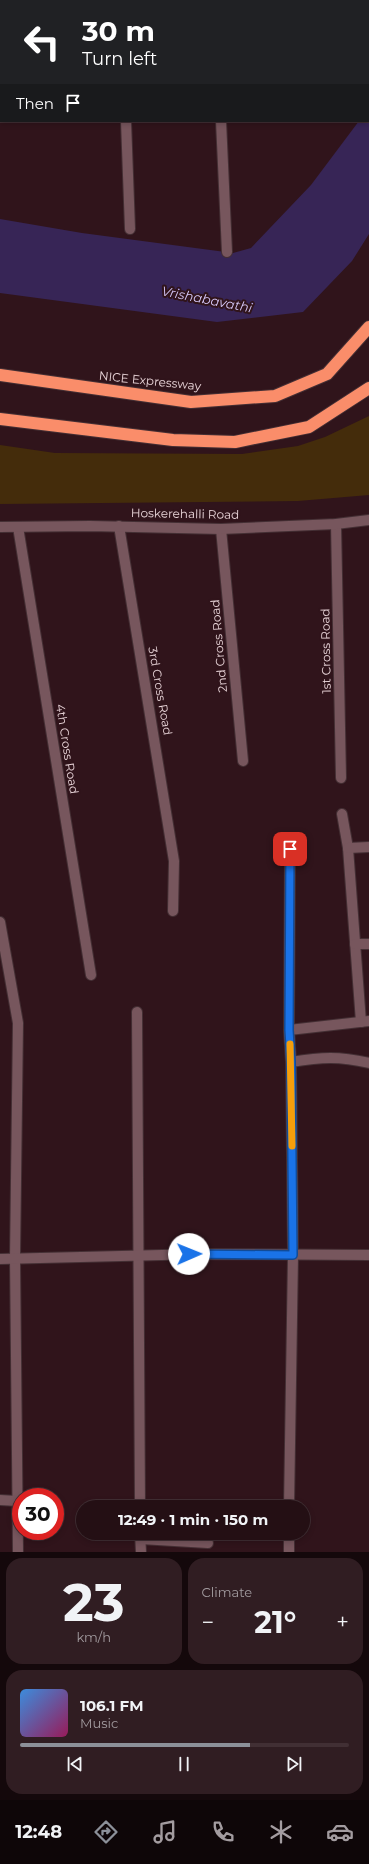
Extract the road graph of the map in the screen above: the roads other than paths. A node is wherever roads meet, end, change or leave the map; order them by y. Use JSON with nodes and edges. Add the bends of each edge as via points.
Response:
{"nodes":[{"id":1,"x":126,"y":122,"type":"edge"},
{"id":2,"x":221,"y":122,"type":"edge"},
{"id":3,"x":130,"y":229,"type":"dead end"},
{"id":4,"x":226,"y":252,"type":"dead end"},
{"id":5,"x":369,"y":328,"type":"edge"},
{"id":6,"x":0,"y":375,"type":"edge"},
{"id":7,"x":369,"y":388,"type":"edge"},
{"id":8,"x":0,"y":419,"type":"edge"},
{"id":9,"x":369,"y":520,"type":"edge"},
{"id":10,"x":336,"y":524,"type":"junction"},
{"id":11,"x":119,"y":526,"type":"junction"},
{"id":12,"x":0,"y":527,"type":"edge"},
{"id":13,"x":18,"y":527,"type":"junction"},
{"id":14,"x":221,"y":529,"type":"junction"},
{"id":15,"x":243,"y":761,"type":"dead end"},
{"id":16,"x":341,"y":778,"type":"dead end"},
{"id":17,"x":342,"y":814,"type":"dead end"},
{"id":18,"x":369,"y":847,"type":"edge"},
{"id":19,"x":348,"y":848,"type":"junction"},
{"id":20,"x":290,"y":849,"type":"dead end"},
{"id":21,"x":173,"y":911,"type":"dead end"},
{"id":22,"x":0,"y":922,"type":"edge"},
{"id":23,"x":355,"y":944,"type":"junction"},
{"id":24,"x":369,"y":944,"type":"edge"},
{"id":25,"x":91,"y":975,"type":"dead end"},
{"id":26,"x":137,"y":1012,"type":"dead end"},
{"id":27,"x":365,"y":1021,"type":"edge"},
{"id":28,"x":289,"y":1030,"type":"junction"},
{"id":29,"x":291,"y":1062,"type":"junction"},
{"id":30,"x":369,"y":1063,"type":"edge"},
{"id":31,"x":138,"y":1255,"type":"junction"},
{"id":32,"x":293,"y":1255,"type":"junction"},
{"id":33,"x":369,"y":1255,"type":"edge"},
{"id":34,"x":15,"y":1258,"type":"junction"},
{"id":35,"x":0,"y":1259,"type":"edge"},
{"id":36,"x":17,"y":1488,"type":"edge"},
{"id":37,"x":0,"y":1500,"type":"edge"},
{"id":38,"x":140,"y":1500,"type":"edge"},
{"id":39,"x":289,"y":1500,"type":"edge"},
{"id":40,"x":12,"y":1501,"type":"edge"},
{"id":41,"x":18,"y":1540,"type":"edge"},
{"id":42,"x":141,"y":1540,"type":"edge"},
{"id":43,"x":179,"y":1540,"type":"edge"},
{"id":44,"x":289,"y":1540,"type":"edge"},
{"id":45,"x":208,"y":1543,"type":"dead end"},
{"id":46,"x":18,"y":1552,"type":"edge"},
{"id":47,"x":141,"y":1552,"type":"edge"},
{"id":48,"x":289,"y":1552,"type":"edge"}],
"edges":[{"from":1,"to":3,"type":"street"},
{"from":2,"to":4,"type":"street"},
{"from":5,"to":6,"type":"highway","name":"NICE Expressway","via":[[327,374],[275,396],[191,402]]},
{"from":7,"to":8,"type":"highway","via":[[309,426],[235,442],[173,440]]},
{"from":9,"to":10,"type":"street","name":"Hoskerehalli Road"},
{"from":10,"to":14,"type":"street","name":"Hoskerehalli Road"},
{"from":10,"to":16,"type":"street","name":"1st Cross Road"},
{"from":11,"to":13,"type":"street","name":"Hoskerehalli Road"},
{"from":11,"to":14,"type":"street","name":"Hoskerehalli Road"},
{"from":11,"to":21,"type":"street","name":"3rd Cross Road","via":[[174,861]]},
{"from":12,"to":13,"type":"street","name":"Hoskerehalli Road"},
{"from":13,"to":25,"type":"street","name":"4th Cross Road"},
{"from":14,"to":15,"type":"street","name":"2nd Cross Road"},
{"from":17,"to":19,"type":"street"},
{"from":18,"to":19,"type":"street"},
{"from":19,"to":23,"type":"street"},
{"from":20,"to":28,"type":"street"},
{"from":22,"to":34,"type":"street","via":[[18,1024]]},
{"from":23,"to":24,"type":"street"},
{"from":23,"to":27,"type":"street"},
{"from":26,"to":31,"type":"street"},
{"from":27,"to":28,"type":"street"},
{"from":28,"to":29,"type":"street"},
{"from":29,"to":30,"type":"street","via":[[320,1057],[346,1058]]},
{"from":29,"to":32,"type":"street"},
{"from":31,"to":32,"type":"street"},
{"from":31,"to":34,"type":"street"},
{"from":31,"to":38,"type":"street"},
{"from":32,"to":33,"type":"street"},
{"from":32,"to":39,"type":"street"},
{"from":34,"to":35,"type":"street"},
{"from":34,"to":36,"type":"street"},
{"from":37,"to":40,"type":"street"},
{"from":41,"to":46,"type":"street"},
{"from":42,"to":47,"type":"street"},
{"from":43,"to":45,"type":"street"},
{"from":44,"to":48,"type":"street"}]}
